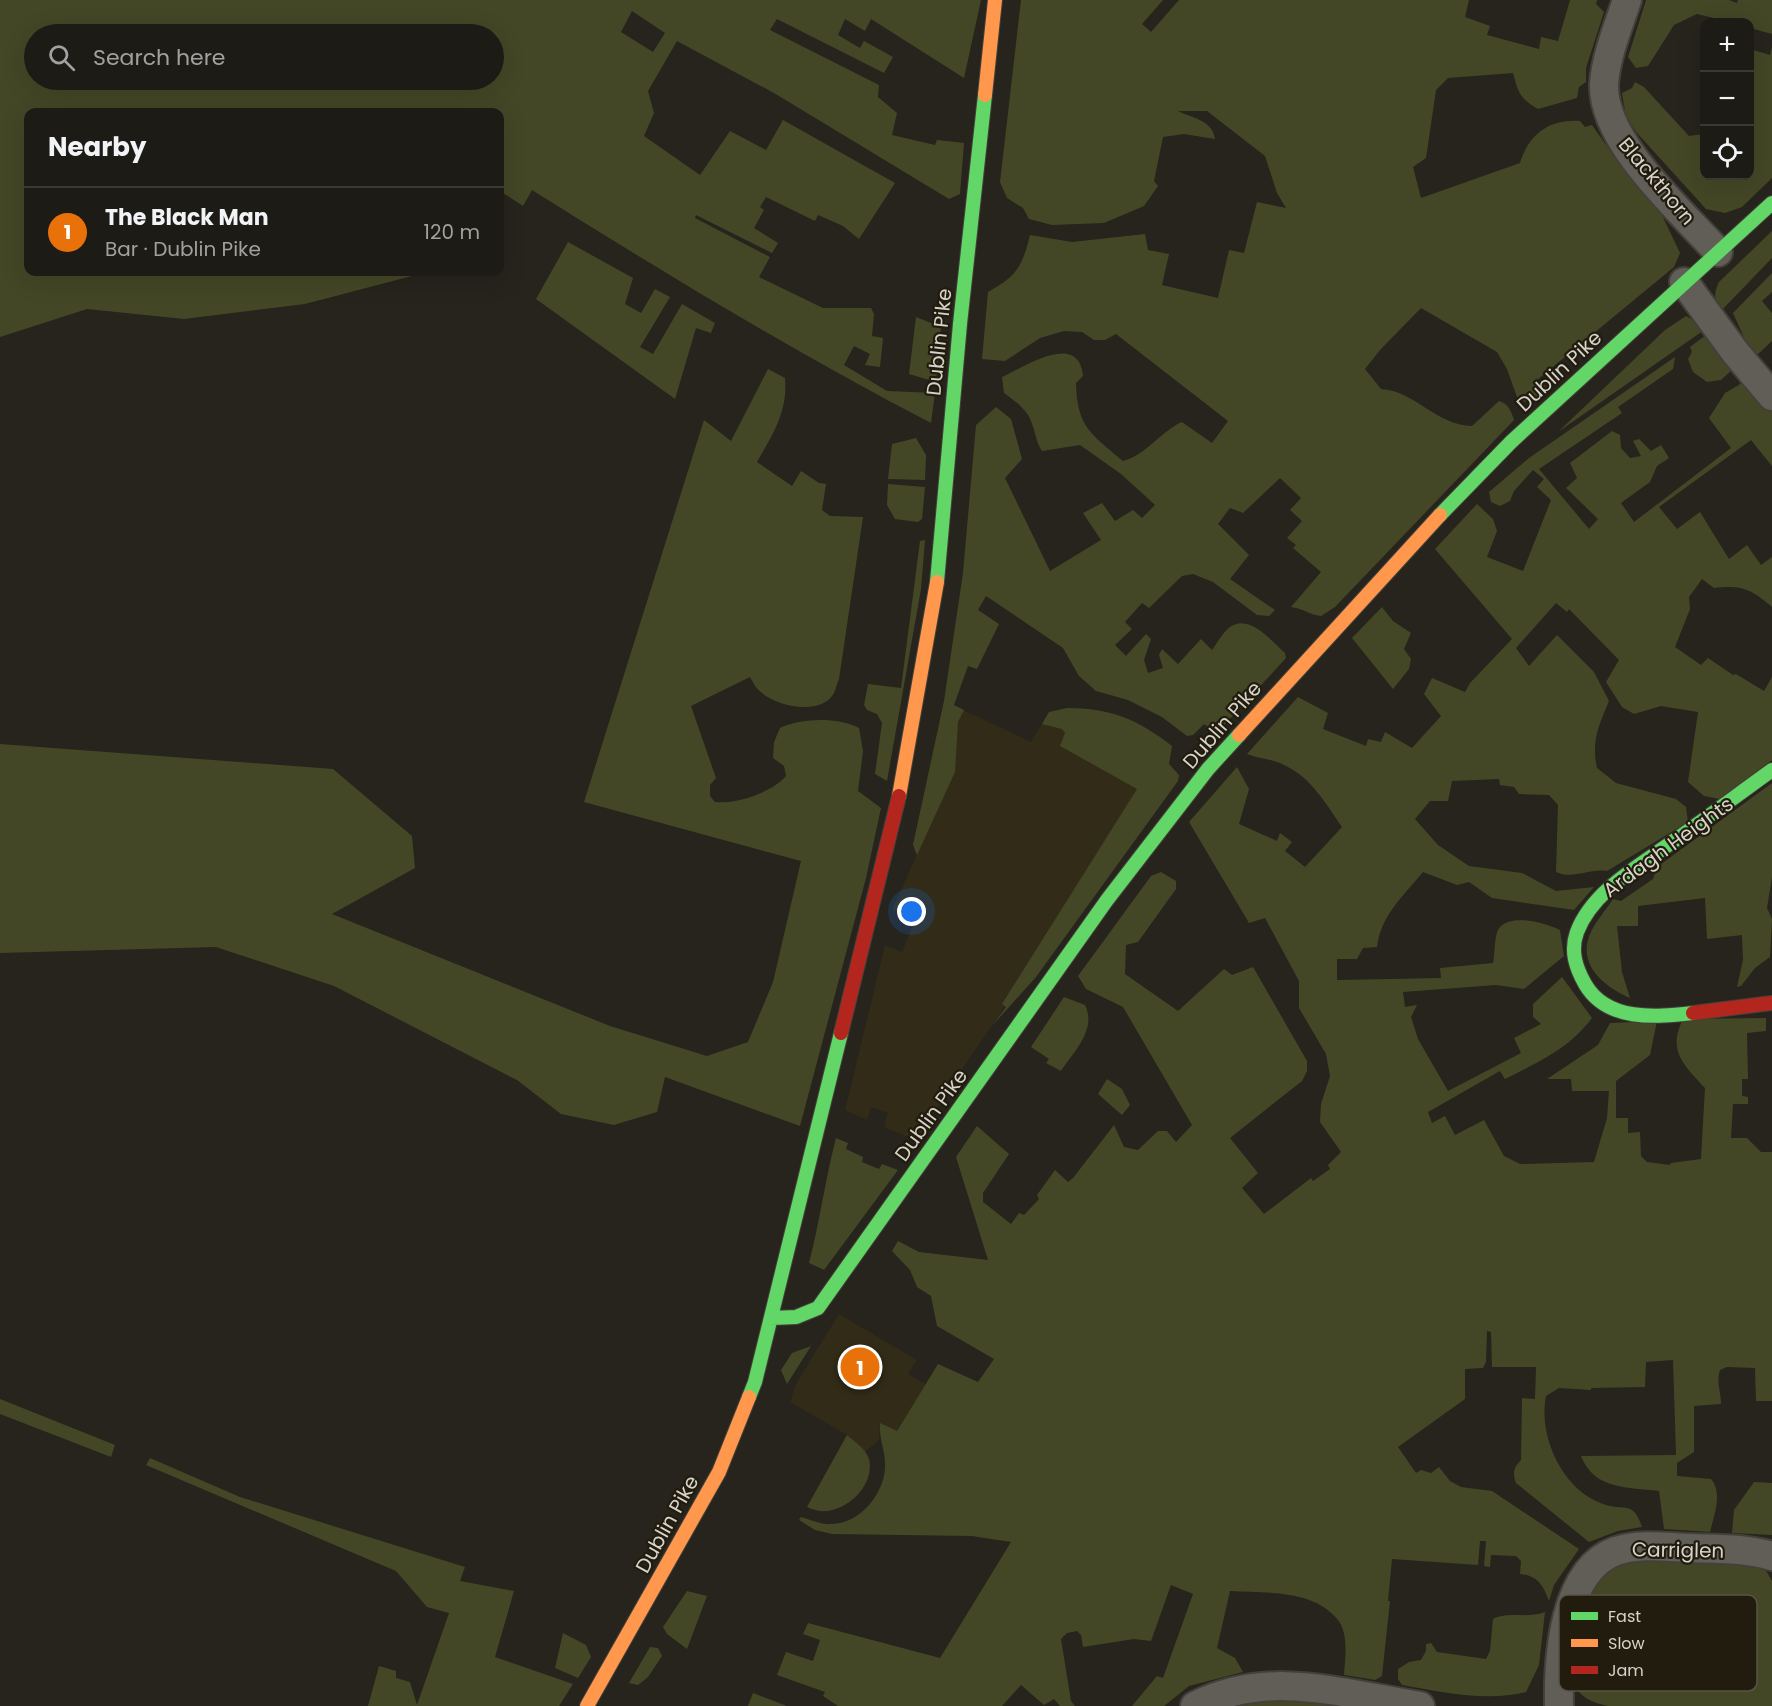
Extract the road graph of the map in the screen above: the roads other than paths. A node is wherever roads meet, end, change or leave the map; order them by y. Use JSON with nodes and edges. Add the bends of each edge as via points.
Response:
{"nodes":[{"id":1,"x":995,"y":0,"type":"edge"},
{"id":2,"x":1627,"y":0,"type":"edge"},
{"id":3,"x":1772,"y":203,"type":"edge"},
{"id":4,"x":1718,"y":252,"type":"junction"},
{"id":5,"x":1684,"y":282,"type":"junction"},
{"id":6,"x":1772,"y":396,"type":"edge"},
{"id":7,"x":1772,"y":770,"type":"edge"},
{"id":8,"x":1772,"y":1003,"type":"edge"},
{"id":9,"x":772,"y":1318,"type":"junction"},
{"id":10,"x":1772,"y":1556,"type":"edge"},
{"id":11,"x":1576,"y":1595,"type":"edge"},
{"id":12,"x":587,"y":1706,"type":"edge"},
{"id":13,"x":1195,"y":1706,"type":"edge"},
{"id":14,"x":1420,"y":1706,"type":"edge"}],
"edges":[{"from":1,"to":9,"type":"street","name":"Dublin Pike","via":[[960,324],[938,581],[894,821]]},
{"from":2,"to":4,"type":"street","name":"Blackthorn","via":[[1605,73],[1605,102],[1610,120],[1633,157]]},
{"from":3,"to":4,"type":"street","name":"Dublin Pike"},
{"from":4,"to":5,"type":"street","name":"Dublin Pike"},
{"from":5,"to":6,"type":"street"},
{"from":5,"to":9,"type":"street","name":"Dublin Pike","via":[[1511,442],[1391,566],[1208,769],[1107,900],[818,1308],[788,1320]]},
{"from":7,"to":8,"type":"street","name":"Ardagh Heights","via":[[1593,903],[1579,924],[1574,962],[1592,994],[1605,1007],[1626,1014],[1666,1014]]},
{"from":9,"to":12,"type":"street","name":"Dublin Pike","via":[[755,1382],[719,1472]]},
{"from":10,"to":11,"type":"street","name":"Carriglen","via":[[1635,1547],[1598,1559],[1585,1574]]},
{"from":13,"to":14,"type":"street","via":[[1245,1688],[1283,1684],[1322,1687]]}]}
